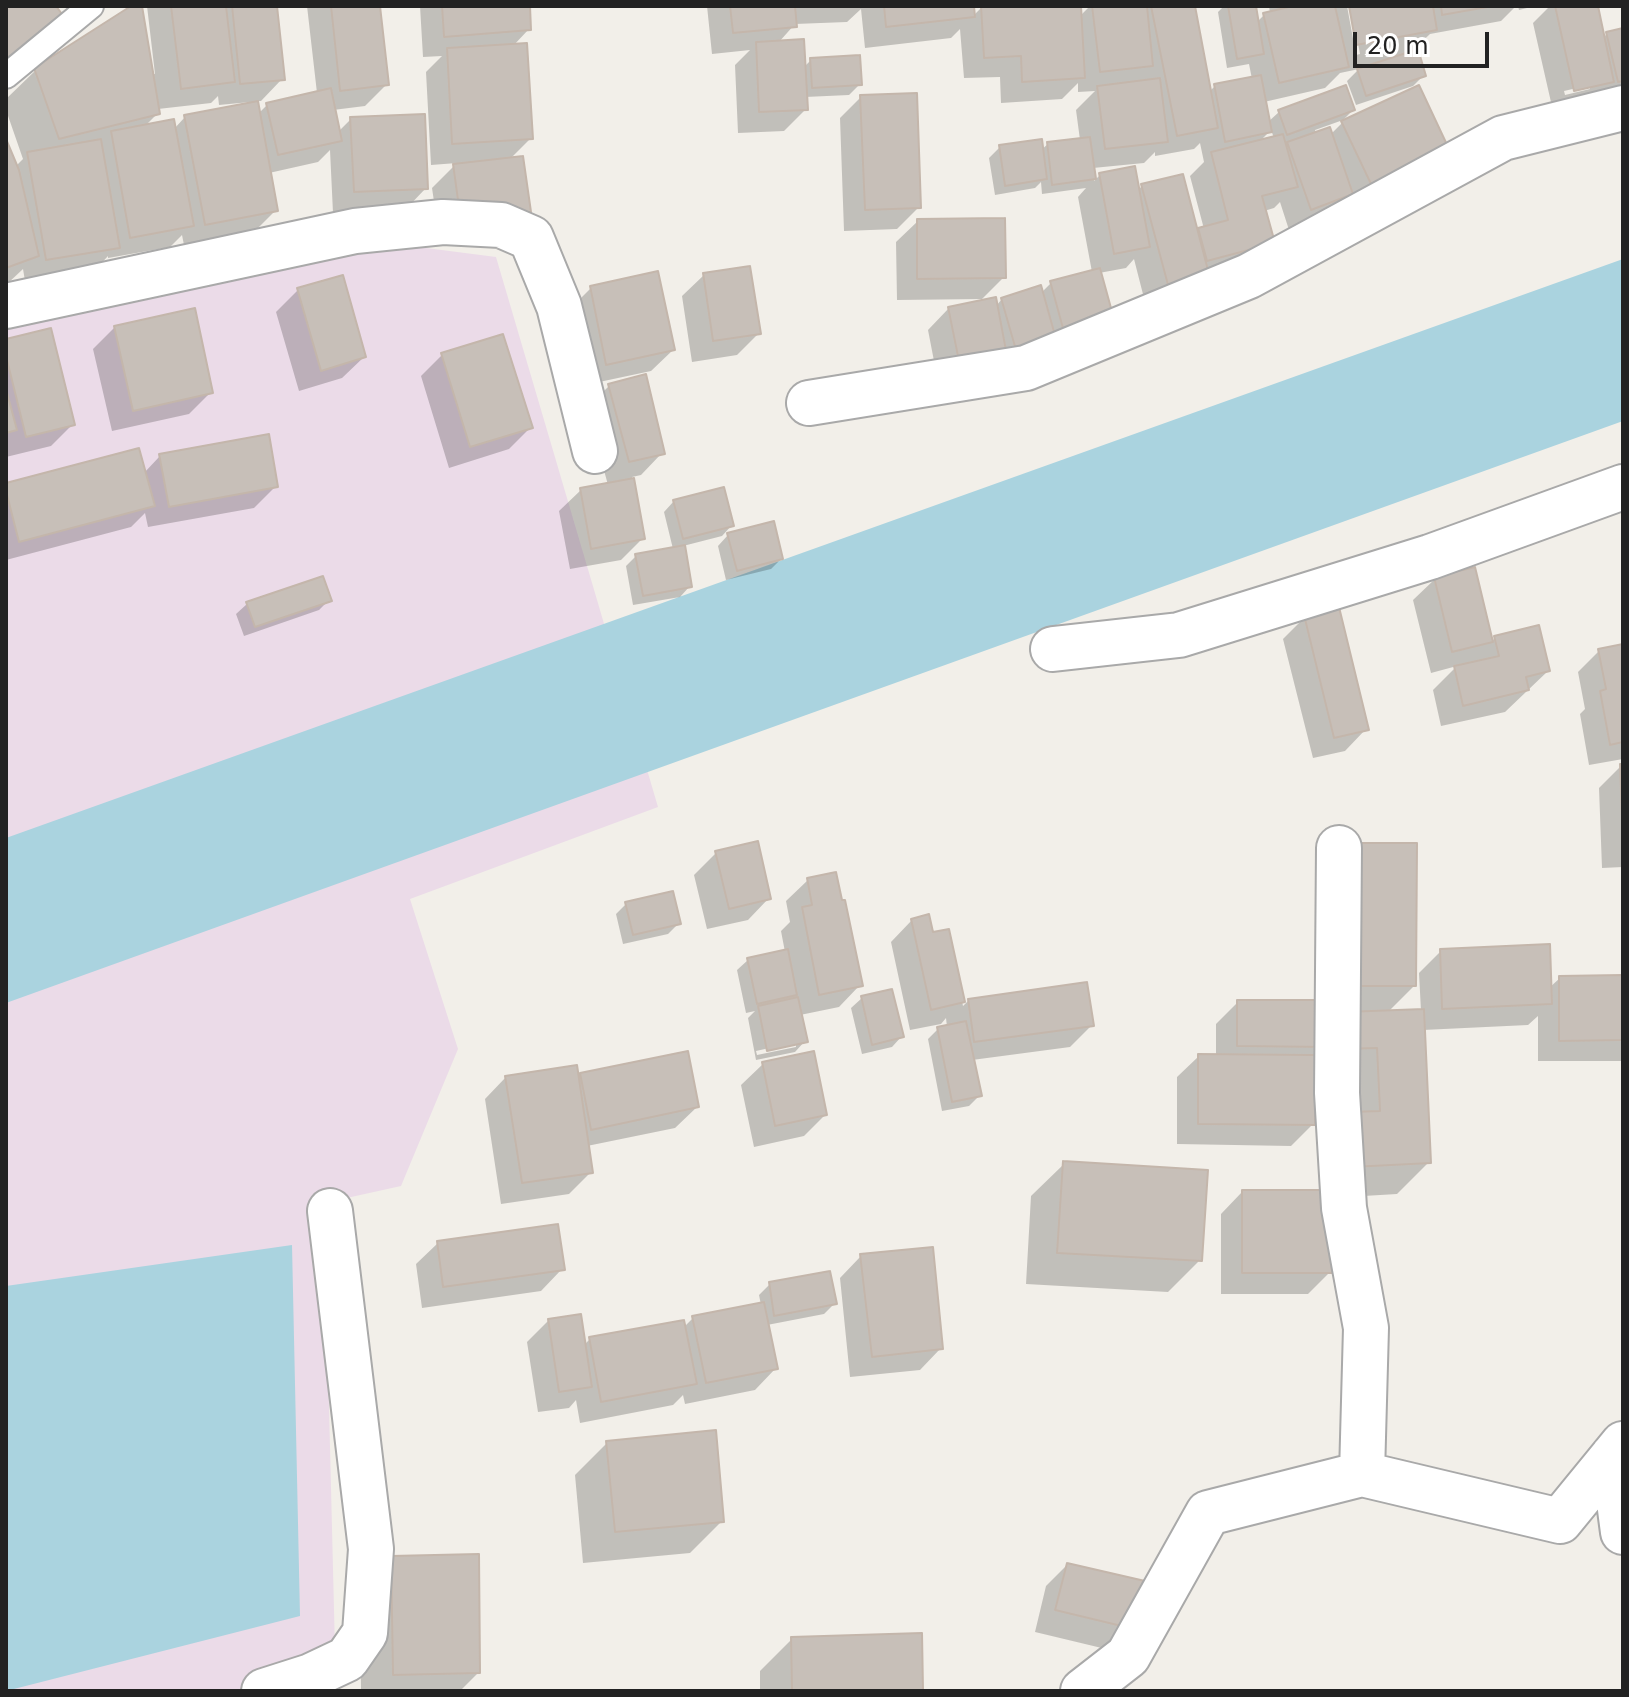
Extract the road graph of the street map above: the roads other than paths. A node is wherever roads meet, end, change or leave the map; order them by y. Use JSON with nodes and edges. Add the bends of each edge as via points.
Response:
{"nodes":[{"id":1,"x":91,"y":6,"type":"edge"},
{"id":2,"x":6,"y":76,"type":"edge"},
{"id":3,"x":1623,"y":108,"type":"edge"},
{"id":4,"x":6,"y":306,"type":"edge"},
{"id":5,"x":809,"y":403,"type":"dead end"},
{"id":6,"x":595,"y":451,"type":"dead end"},
{"id":7,"x":1623,"y":487,"type":"edge"},
{"id":8,"x":1053,"y":649,"type":"dead end"},
{"id":9,"x":1339,"y":848,"type":"dead end"},
{"id":10,"x":330,"y":1211,"type":"dead end"},
{"id":11,"x":1618,"y":1450,"type":"edge"},
{"id":12,"x":1362,"y":1474,"type":"junction"},
{"id":13,"x":1623,"y":1532,"type":"edge"},
{"id":14,"x":311,"y":1684,"type":"edge"},
{"id":15,"x":264,"y":1691,"type":"edge"},
{"id":16,"x":1083,"y":1691,"type":"edge"}],
"edges":[{"from":1,"to":2,"type":"lane"},
{"from":3,"to":5,"type":"street","via":[[1503,138],[1249,276],[1026,368]]},
{"from":4,"to":6,"type":"street","via":[[355,231],[443,222],[501,225],[531,238],[537,252],[559,306]]},
{"from":7,"to":8,"type":"street","via":[[1430,557],[1179,635]]},
{"from":9,"to":12,"type":"street","via":[[1337,1093],[1344,1208],[1366,1328]]},
{"from":10,"to":14,"type":"street","via":[[371,1549],[365,1633],[347,1659]]},
{"from":11,"to":12,"type":"street","via":[[1560,1521]]},
{"from":11,"to":13,"type":"street"},
{"from":12,"to":16,"type":"street","via":[[1208,1513],[1128,1656]]},
{"from":14,"to":15,"type":"street"}]}
